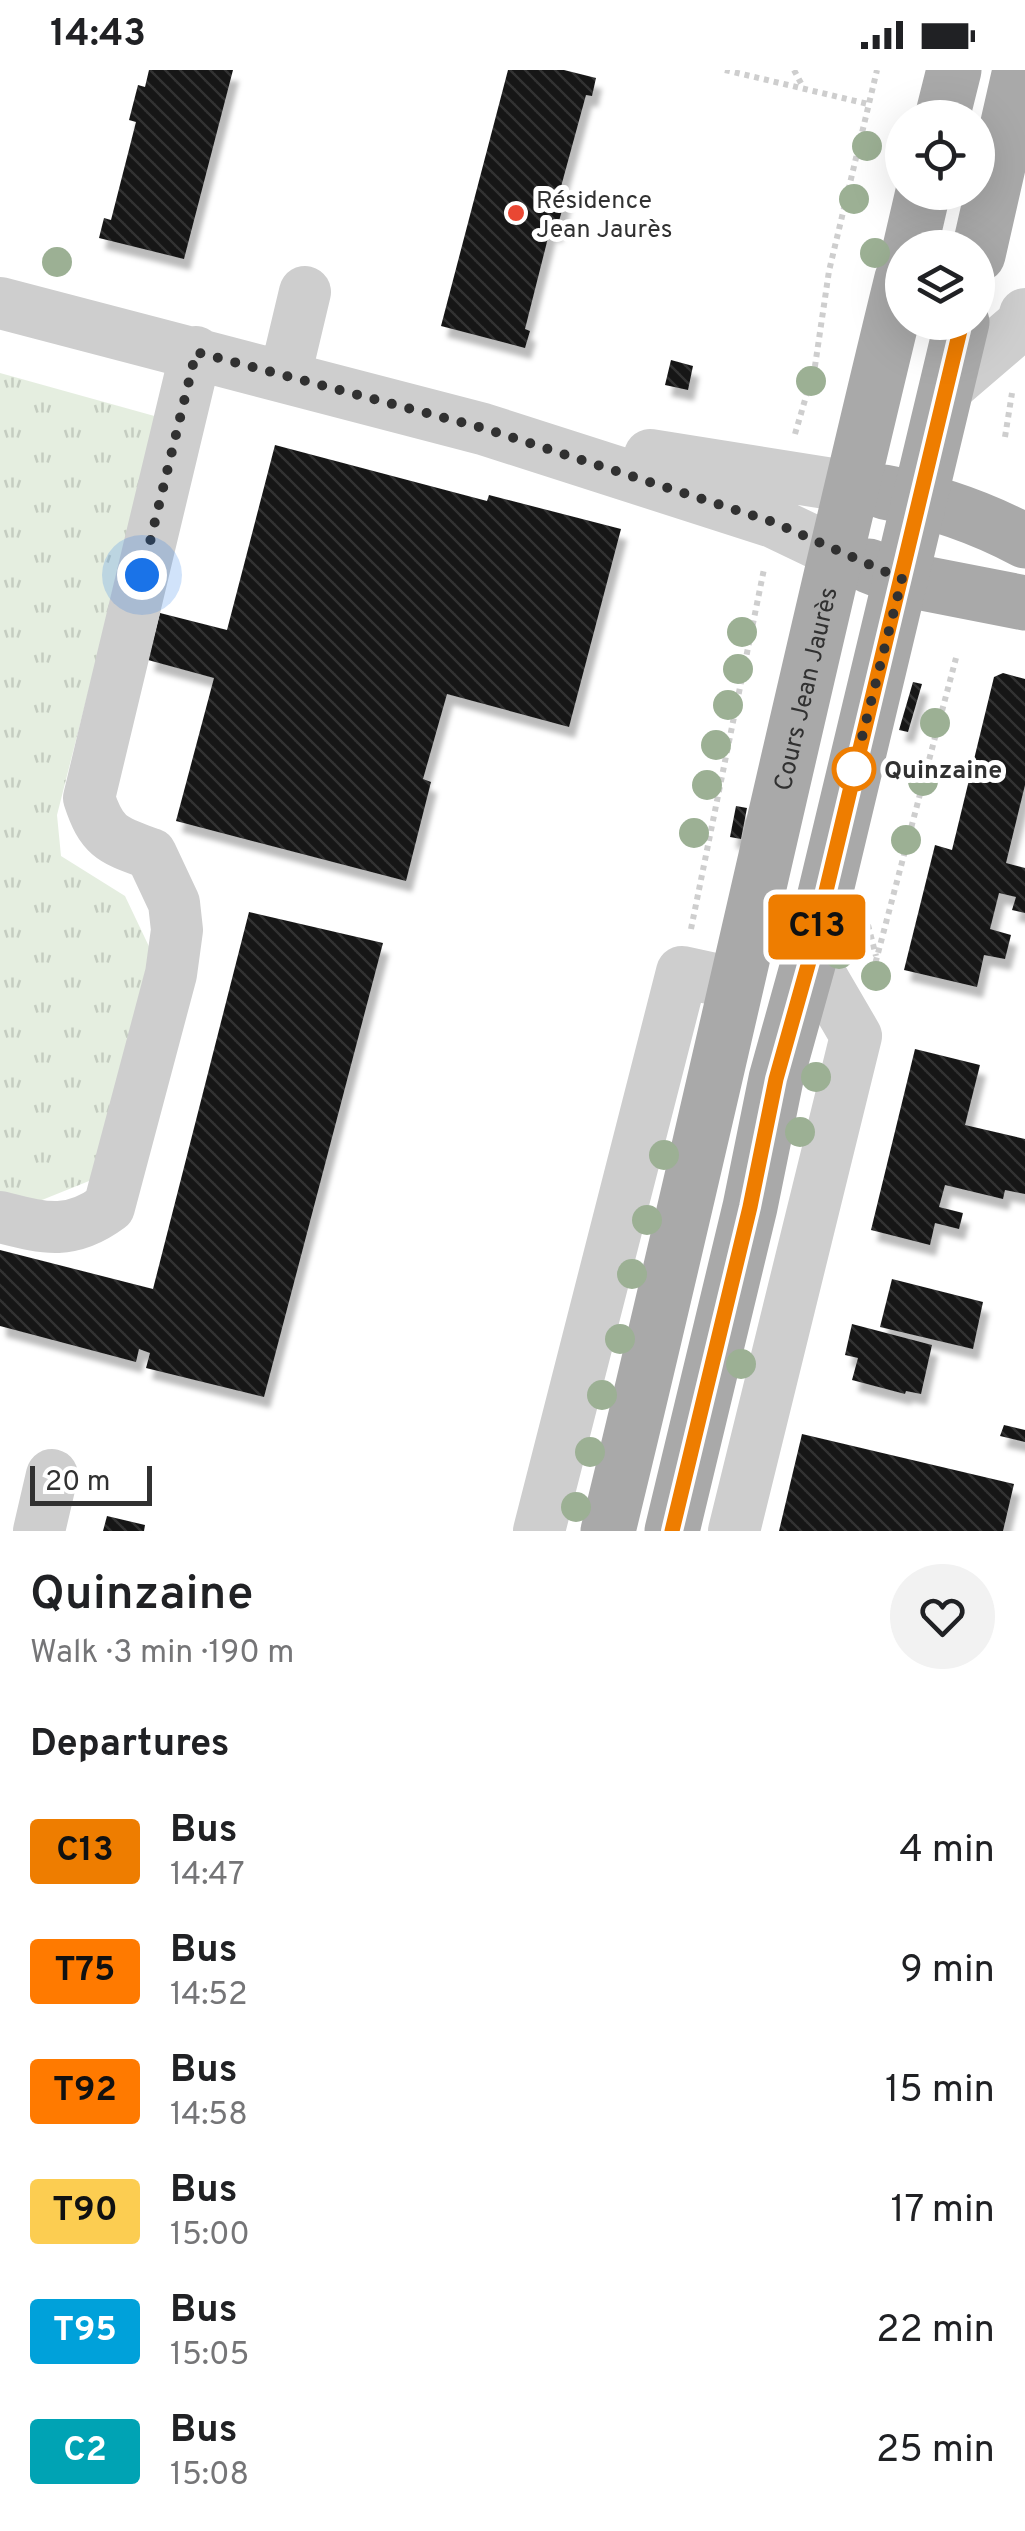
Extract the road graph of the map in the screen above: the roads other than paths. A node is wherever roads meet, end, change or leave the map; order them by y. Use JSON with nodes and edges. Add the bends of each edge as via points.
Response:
{"nodes":[{"id":1,"x":954,"y":70,"type":"edge"},
{"id":2,"x":1020,"y":70,"type":"edge"},
{"id":3,"x":946,"y":100,"type":"edge"},
{"id":4,"x":984,"y":230,"type":"edge"},
{"id":5,"x":305,"y":292,"type":"dead end"},
{"id":6,"x":0,"y":302,"type":"edge"},
{"id":7,"x":1025,"y":314,"type":"edge"},
{"id":8,"x":897,"y":340,"type":"edge"},
{"id":9,"x":958,"y":340,"type":"edge"},
{"id":10,"x":196,"y":352,"type":"junction"},
{"id":11,"x":285,"y":376,"type":"junction"},
{"id":12,"x":946,"y":389,"type":"junction"},
{"id":13,"x":483,"y":428,"type":"junction"},
{"id":14,"x":886,"y":493,"type":"junction"},
{"id":15,"x":1025,"y":541,"type":"edge"},
{"id":16,"x":838,"y":553,"type":"junction"},
{"id":17,"x":902,"y":579,"type":"junction"},
{"id":18,"x":1025,"y":604,"type":"edge"},
{"id":19,"x":810,"y":958,"type":"junction"},
{"id":20,"x":737,"y":984,"type":"junction"},
{"id":21,"x":776,"y":1079,"type":"junction"},
{"id":22,"x":0,"y":1216,"type":"edge"},
{"id":23,"x":52,"y":1475,"type":"dead end"},
{"id":24,"x":40,"y":1531,"type":"edge"},
{"id":25,"x":539,"y":1531,"type":"edge"},
{"id":26,"x":608,"y":1531,"type":"edge"},
{"id":27,"x":672,"y":1531,"type":"edge"},
{"id":28,"x":734,"y":1531,"type":"edge"}],
"edges":[{"from":1,"to":3,"type":"main road"},
{"from":2,"to":4,"type":"main road"},
{"from":5,"to":11,"type":"street"},
{"from":6,"to":10,"type":"street"},
{"from":7,"to":12,"type":"street","via":[[1023,323]]},
{"from":8,"to":14,"type":"main road","name":"Cours Jean Jaurès"},
{"from":9,"to":12,"type":"main road","name":"Cours Jean Jaurès"},
{"from":10,"to":11,"type":"street"},
{"from":10,"to":22,"type":"street","via":[[89,798],[98,826],[151,854],[174,903],[171,974],[109,1207],[86,1224],[43,1227]]},
{"from":11,"to":13,"type":"street"},
{"from":12,"to":14,"type":"main road","name":"Cours Jean Jaurès"},
{"from":13,"to":14,"type":"street"},
{"from":13,"to":16,"type":"street","via":[[773,522]]},
{"from":14,"to":15,"type":"main road","via":[[990,522]]},
{"from":14,"to":16,"type":"main road","name":"Cours Jean Jaurès"},
{"from":14,"to":17,"type":"main road","name":"Cours Jean Jaurès"},
{"from":16,"to":17,"type":"main road"},
{"from":16,"to":20,"type":"main road","name":"Cours Jean Jaurès"},
{"from":17,"to":18,"type":"main road"},
{"from":17,"to":19,"type":"main road","name":"Cours Jean Jaurès"},
{"from":19,"to":21,"type":"main road","name":"Cours Jean Jaurès"},
{"from":19,"to":28,"type":"street","via":[[856,1036]]},
{"from":20,"to":21,"type":"main road","via":[[762,996],[758,1045]]},
{"from":20,"to":25,"type":"street","via":[[682,972]]},
{"from":20,"to":26,"type":"main road","name":"Cours Jean Jaurès"},
{"from":21,"to":27,"type":"main road","name":"Cours Jean Jaurès"},
{"from":23,"to":24,"type":"street"}]}
